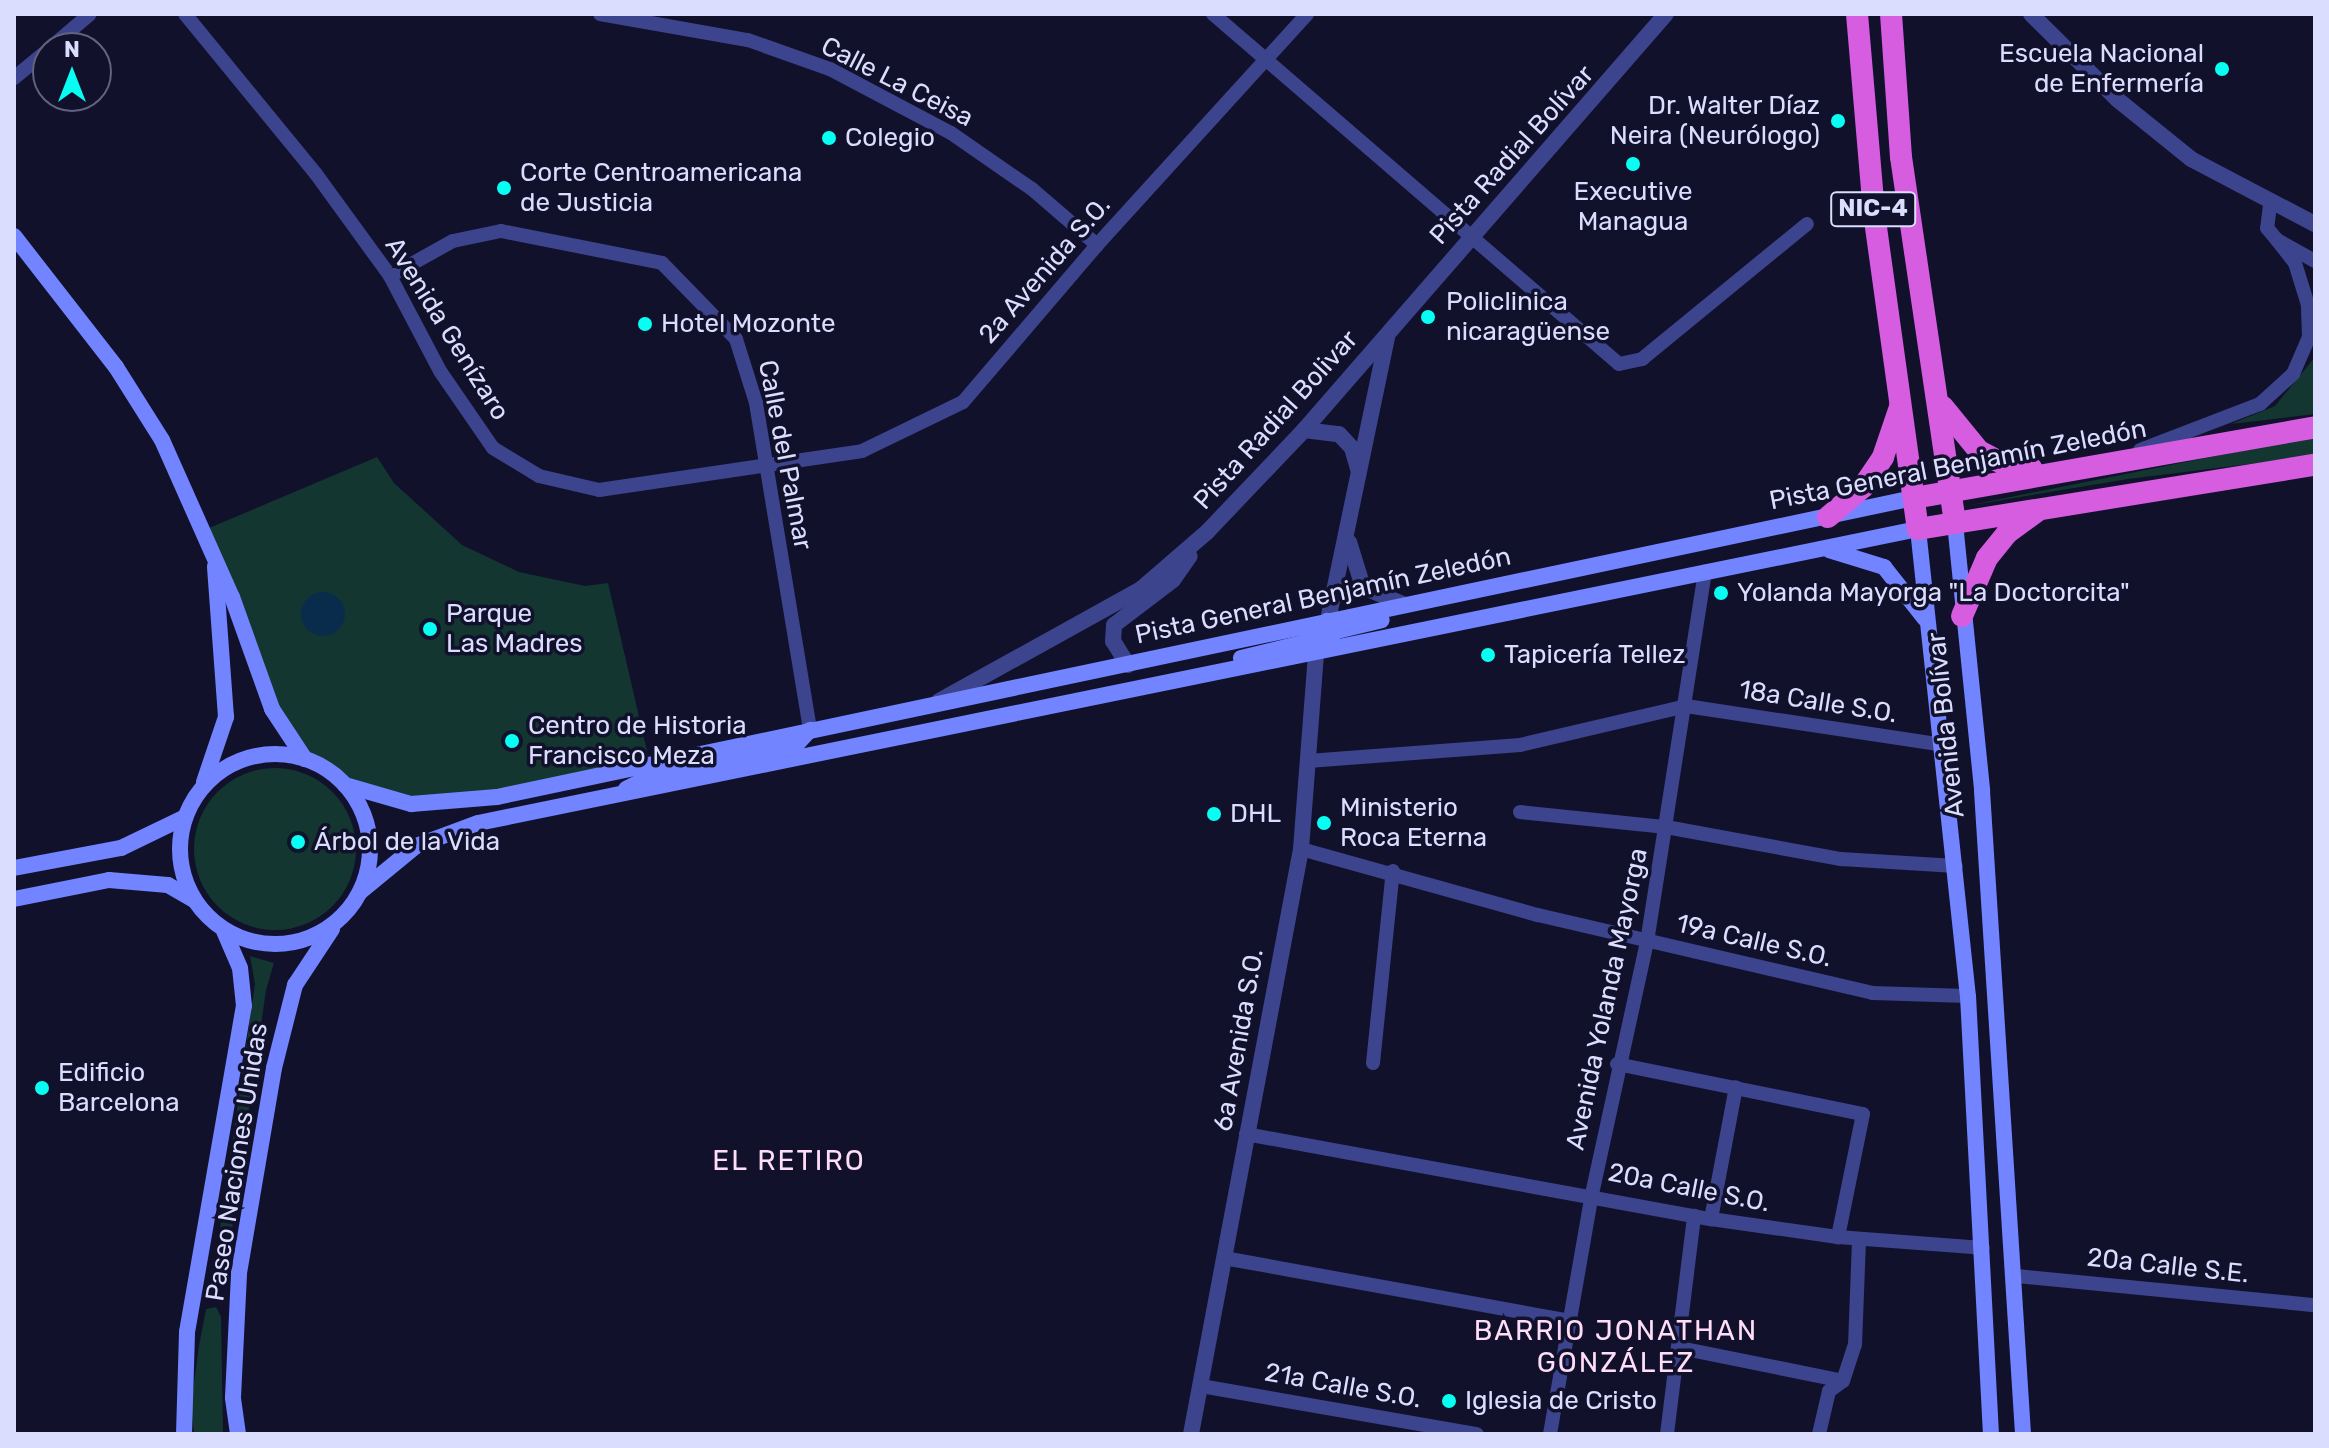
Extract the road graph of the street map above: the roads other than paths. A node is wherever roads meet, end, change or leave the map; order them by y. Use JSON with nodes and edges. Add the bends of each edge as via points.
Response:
{"nodes":[{"id":1,"x":90,"y":14,"type":"edge"},
{"id":2,"x":185,"y":14,"type":"edge"},
{"id":3,"x":600,"y":14,"type":"edge"},
{"id":4,"x":1213,"y":14,"type":"edge"},
{"id":5,"x":1307,"y":14,"type":"edge"},
{"id":6,"x":1666,"y":14,"type":"edge"},
{"id":7,"x":1857,"y":14,"type":"edge"},
{"id":8,"x":1891,"y":14,"type":"edge"},
{"id":9,"x":2031,"y":14,"type":"edge"},
{"id":10,"x":69,"y":32,"type":"edge"},
{"id":11,"x":1267,"y":59,"type":"junction"},
{"id":12,"x":32,"y":63,"type":"edge"},
{"id":13,"x":14,"y":78,"type":"edge"},
{"id":14,"x":2270,"y":205,"type":"junction"},
{"id":15,"x":1807,"y":224,"type":"dead end"},
{"id":16,"x":2315,"y":224,"type":"edge"},
{"id":17,"x":14,"y":236,"type":"edge"},
{"id":18,"x":1472,"y":236,"type":"junction"},
{"id":19,"x":2277,"y":240,"type":"junction"},
{"id":20,"x":1097,"y":245,"type":"junction"},
{"id":21,"x":2315,"y":261,"type":"edge"},
{"id":22,"x":390,"y":276,"type":"junction"},
{"id":23,"x":1393,"y":326,"type":"junction"},
{"id":24,"x":1938,"y":400,"type":"junction"},
{"id":25,"x":1902,"y":402,"type":"junction"},
{"id":26,"x":2315,"y":427,"type":"edge"},
{"id":27,"x":1304,"y":430,"type":"junction"},
{"id":28,"x":764,"y":463,"type":"junction"},
{"id":29,"x":2099,"y":465,"type":"junction"},
{"id":30,"x":2315,"y":465,"type":"edge"},
{"id":31,"x":2047,"y":472,"type":"junction"},
{"id":32,"x":1358,"y":474,"type":"junction"},
{"id":33,"x":1952,"y":491,"type":"junction"},
{"id":34,"x":1914,"y":498,"type":"junction"},
{"id":35,"x":2046,"y":506,"type":"junction"},
{"id":36,"x":1828,"y":517,"type":"junction"},
{"id":37,"x":1955,"y":523,"type":"junction"},
{"id":38,"x":1348,"y":525,"type":"junction"},
{"id":39,"x":1918,"y":529,"type":"junction"},
{"id":40,"x":1207,"y":532,"type":"junction"},
{"id":41,"x":1820,"y":548,"type":"junction"},
{"id":42,"x":215,"y":560,"type":"junction"},
{"id":43,"x":1705,"y":572,"type":"junction"},
{"id":44,"x":1485,"y":590,"type":"junction"},
{"id":45,"x":1405,"y":605,"type":"junction"},
{"id":46,"x":1962,"y":616,"type":"junction"},
{"id":47,"x":1328,"y":620,"type":"junction"},
{"id":48,"x":1928,"y":623,"type":"junction"},
{"id":49,"x":1316,"y":653,"type":"junction"},
{"id":50,"x":1128,"y":665,"type":"junction"},
{"id":51,"x":1212,"y":665,"type":"junction"},
{"id":52,"x":1261,"y":665,"type":"junction"},
{"id":53,"x":1159,"y":677,"type":"junction"},
{"id":54,"x":1130,"y":691,"type":"junction"},
{"id":55,"x":938,"y":702,"type":"junction"},
{"id":56,"x":1686,"y":706,"type":"junction"},
{"id":57,"x":810,"y":730,"type":"junction"},
{"id":58,"x":1943,"y":745,"type":"junction"},
{"id":59,"x":305,"y":759,"type":"junction"},
{"id":60,"x":796,"y":760,"type":"junction"},
{"id":61,"x":1308,"y":761,"type":"junction"},
{"id":62,"x":345,"y":785,"type":"junction"},
{"id":63,"x":200,"y":791,"type":"junction"},
{"id":64,"x":611,"y":797,"type":"junction"},
{"id":65,"x":1520,"y":812,"type":"dead end"},
{"id":66,"x":185,"y":817,"type":"junction"},
{"id":67,"x":1666,"y":827,"type":"junction"},
{"id":68,"x":1301,"y":849,"type":"junction"},
{"id":69,"x":1956,"y":866,"type":"junction"},
{"id":70,"x":14,"y":868,"type":"edge"},
{"id":71,"x":1393,"y":871,"type":"junction"},
{"id":72,"x":360,"y":892,"type":"junction"},
{"id":73,"x":14,"y":899,"type":"edge"},
{"id":74,"x":195,"y":900,"type":"junction"},
{"id":75,"x":344,"y":915,"type":"junction"},
{"id":76,"x":224,"y":931,"type":"junction"},
{"id":77,"x":1647,"y":942,"type":"junction"},
{"id":78,"x":1968,"y":996,"type":"junction"},
{"id":79,"x":1373,"y":1063,"type":"dead end"},
{"id":80,"x":1617,"y":1064,"type":"junction"},
{"id":81,"x":1736,"y":1087,"type":"junction"},
{"id":82,"x":1246,"y":1134,"type":"junction"},
{"id":83,"x":1592,"y":1194,"type":"junction"},
{"id":84,"x":1694,"y":1216,"type":"junction"},
{"id":85,"x":1711,"y":1219,"type":"junction"},
{"id":86,"x":1838,"y":1237,"type":"junction"},
{"id":87,"x":1859,"y":1239,"type":"junction"},
{"id":88,"x":1983,"y":1248,"type":"junction"},
{"id":89,"x":1224,"y":1258,"type":"junction"},
{"id":90,"x":2017,"y":1276,"type":"junction"},
{"id":91,"x":2315,"y":1305,"type":"edge"},
{"id":92,"x":1571,"y":1321,"type":"junction"},
{"id":93,"x":1680,"y":1348,"type":"junction"},
{"id":94,"x":1843,"y":1381,"type":"junction"},
{"id":95,"x":1201,"y":1386,"type":"junction"},
{"id":96,"x":184,"y":1434,"type":"edge"},
{"id":97,"x":238,"y":1434,"type":"edge"},
{"id":98,"x":1191,"y":1434,"type":"edge"},
{"id":99,"x":1477,"y":1434,"type":"edge"},
{"id":100,"x":1550,"y":1434,"type":"edge"},
{"id":101,"x":1667,"y":1434,"type":"edge"},
{"id":102,"x":1819,"y":1434,"type":"edge"},
{"id":103,"x":1991,"y":1434,"type":"edge"},
{"id":104,"x":2023,"y":1434,"type":"edge"}],
"edges":[{"from":1,"to":10,"type":"street"},
{"from":2,"to":22,"type":"street","name":"Avenida Genízaro","via":[[316,174]]},
{"from":3,"to":20,"type":"street","name":"Calle La Ceisa","via":[[748,40],[830,69],[951,133],[1032,189]]},
{"from":4,"to":11,"type":"street"},
{"from":5,"to":11,"type":"street","name":"2a Avenida S.O."},
{"from":6,"to":18,"type":"street","name":"Pista Radial Bolívar"},
{"from":7,"to":25,"type":"highway","name":"Avenida Bolívar","number":"NIC-4","via":[[1872,198]]},
{"from":8,"to":24,"type":"highway","name":"Avenida Bolívar","number":"NIC-4","via":[[1901,157]]},
{"from":9,"to":14,"type":"street","via":[[2118,100],[2191,159]]},
{"from":11,"to":18,"type":"street"},
{"from":11,"to":20,"type":"street","name":"2a Avenida S.O."},
{"from":12,"to":13,"type":"street"},
{"from":14,"to":16,"type":"street"},
{"from":14,"to":19,"type":"street","via":[[2265,222]]},
{"from":15,"to":18,"type":"street","via":[[1642,359],[1619,364]]},
{"from":17,"to":42,"type":"main road","via":[[116,367],[162,440]]},
{"from":18,"to":23,"type":"street","name":"Pista Radial Bolívar"},
{"from":19,"to":21,"type":"street"},
{"from":19,"to":29,"type":"street","via":[[2303,284],[2310,327],[2302,358],[2283,388],[2220,422]]},
{"from":20,"to":28,"type":"street","name":"2a Avenida S.O.","via":[[963,402],[862,451]]},
{"from":22,"to":28,"type":"street","name":"Avenida Genízaro","via":[[440,371],[493,448],[539,476],[599,490]]},
{"from":22,"to":28,"type":"street","name":"Calle del Palmar","via":[[453,241],[501,231],[662,263],[736,339],[756,403]]},
{"from":23,"to":27,"type":"street","name":"Pista Radial Bolivar"},
{"from":23,"to":32,"type":"street","name":"Pista Radial Bolivar","via":[[1380,356]]},
{"from":24,"to":31,"type":"highway","via":[[1979,451],[2005,465]]},
{"from":24,"to":33,"type":"highway","name":"Avenida Bolívar","number":"NIC-4"},
{"from":25,"to":34,"type":"highway","name":"Avenida Bolívar","number":"NIC-4"},
{"from":25,"to":36,"type":"highway","via":[[1883,457],[1863,487]]},
{"from":26,"to":29,"type":"highway","name":"Pista General Benjamín Zeledón"},
{"from":27,"to":32,"type":"street","via":[[1327,430],[1343,438],[1352,448]]},
{"from":27,"to":40,"type":"street","name":"Pista Radial Bolivar"},
{"from":28,"to":57,"type":"street","name":"Calle del Palmar"},
{"from":29,"to":31,"type":"highway","name":"Pista General Benjamín Zeledón"},
{"from":30,"to":35,"type":"highway","name":"Pista General Benjamín Zeledón"},
{"from":31,"to":33,"type":"highway","name":"Pista General Benjamín Zeledón"},
{"from":32,"to":38,"type":"street","name":"Pista Radial Bolivar"},
{"from":33,"to":34,"type":"highway","name":"Pista General Benjamín Zeledón"},
{"from":33,"to":37,"type":"highway","name":"Avenida Bolívar","number":"NIC-4"},
{"from":34,"to":36,"type":"main road","name":"Pista General Benjamín Zeledón"},
{"from":34,"to":39,"type":"highway","name":"Avenida Bolívar","number":"NIC-4"},
{"from":35,"to":37,"type":"highway","name":"Pista General Benjamín Zeledón"},
{"from":35,"to":46,"type":"highway","via":[[2014,527],[1994,549]]},
{"from":36,"to":44,"type":"main road","name":"Pista General Benjamín Zeledón"},
{"from":37,"to":39,"type":"highway","name":"Pista General Benjamín Zeledón"},
{"from":37,"to":46,"type":"main road","name":"Avenida Bolívar"},
{"from":38,"to":45,"type":"street","via":[[1351,561],[1361,585],[1379,598]]},
{"from":38,"to":47,"type":"street","name":"Pista Radial Bolivar"},
{"from":39,"to":41,"type":"main road","name":"Pista General Benjamín Zeledón"},
{"from":39,"to":48,"type":"main road","name":"Avenida Bolívar"},
{"from":40,"to":50,"type":"street","via":[[1173,580],[1114,625],[1113,641]]},
{"from":40,"to":55,"type":"street","name":"Pista Radial Bolivar","via":[[1141,589]]},
{"from":41,"to":43,"type":"main road","name":"Pista General Benjamín Zeledón"},
{"from":41,"to":48,"type":"main road","via":[[1884,567]]},
{"from":42,"to":59,"type":"main road","via":[[272,709]]},
{"from":42,"to":63,"type":"main road","via":[[226,717]]},
{"from":43,"to":49,"type":"main road","name":"Pista General Benjamín Zeledón"},
{"from":43,"to":56,"type":"street","name":"Avenida Yolanda Mayorga"},
{"from":44,"to":45,"type":"main road","name":"Pista General Benjamín Zeledón"},
{"from":44,"to":49,"type":"main road","via":[[1454,605],[1337,631],[1321,640]]},
{"from":45,"to":47,"type":"main road","name":"Pista General Benjamín Zeledón"},
{"from":46,"to":90,"type":"main road","name":"Avenida Bolívar","via":[[1982,791]]},
{"from":47,"to":50,"type":"main road","name":"Pista General Benjamín Zeledón"},
{"from":47,"to":51,"type":"main road","via":[[1306,642]]},
{"from":48,"to":58,"type":"main road","name":"Avenida Bolívar"},
{"from":49,"to":52,"type":"main road","name":"Pista General Benjamín Zeledón"},
{"from":49,"to":61,"type":"street","name":"6a Avenida S.O."},
{"from":50,"to":53,"type":"main road","via":[[1138,676]]},
{"from":50,"to":55,"type":"main road","name":"Pista General Benjamín Zeledón"},
{"from":51,"to":52,"type":"main road"},
{"from":51,"to":53,"type":"main road"},
{"from":52,"to":54,"type":"main road","name":"Pista General Benjamín Zeledón"},
{"from":53,"to":54,"type":"main road"},
{"from":54,"to":60,"type":"main road","name":"Pista General Benjamín Zeledón"},
{"from":55,"to":57,"type":"main road","name":"Pista General Benjamín Zeledón"},
{"from":55,"to":60,"type":"main road","via":[[909,719],[814,739],[802,746]]},
{"from":56,"to":58,"type":"street","name":"18a Calle S.O."},
{"from":56,"to":61,"type":"street","via":[[1520,745]]},
{"from":56,"to":67,"type":"street","name":"Avenida Yolanda Mayorga"},
{"from":57,"to":62,"type":"main road","name":"Pista General Benjamín Zeledón","via":[[497,797],[411,804]]},
{"from":57,"to":64,"type":"main road","via":[[796,745],[648,778]]},
{"from":58,"to":69,"type":"main road","name":"Avenida Bolívar"},
{"from":59,"to":62,"type":"main road"},
{"from":59,"to":63,"type":"main road","via":[[276,754],[247,758],[220,770]]},
{"from":60,"to":64,"type":"main road","name":"Pista General Benjamín Zeledón"},
{"from":61,"to":68,"type":"street","name":"6a Avenida S.O."},
{"from":62,"to":72,"type":"main road","via":[[368,830],[370,856]]},
{"from":63,"to":66,"type":"main road"},
{"from":64,"to":72,"type":"main road","name":"Pista General Benjamín Zeledón","via":[[437,836],[395,861]]},
{"from":65,"to":67,"type":"street"},
{"from":66,"to":70,"type":"main road","via":[[121,848]]},
{"from":66,"to":74,"type":"main road","via":[[181,861]]},
{"from":67,"to":69,"type":"street","via":[[1841,859]]},
{"from":67,"to":77,"type":"street","name":"Avenida Yolanda Mayorga"},
{"from":68,"to":71,"type":"street","name":"19a Calle S.O."},
{"from":68,"to":82,"type":"street","name":"6a Avenida S.O."},
{"from":69,"to":78,"type":"main road","name":"Avenida Bolívar"},
{"from":71,"to":77,"type":"street","name":"19a Calle S.O."},
{"from":71,"to":79,"type":"street"},
{"from":72,"to":75,"type":"main road"},
{"from":73,"to":74,"type":"main road","via":[[109,880],[168,885]]},
{"from":74,"to":76,"type":"main road"},
{"from":75,"to":76,"type":"main road","via":[[320,932],[292,942],[262,942]]},
{"from":75,"to":97,"type":"main road","name":"Paseo Naciones Unidas","via":[[308,959],[286,1010],[239,1273],[233,1397]]},
{"from":76,"to":96,"type":"main road","name":"Paseo Naciones Unidas","via":[[240,968],[244,1006],[187,1332]]},
{"from":77,"to":78,"type":"street","name":"19a Calle S.O.","via":[[1872,993]]},
{"from":77,"to":80,"type":"street","name":"Avenida Yolanda Mayorga"},
{"from":78,"to":88,"type":"main road","name":"Avenida Bolívar"},
{"from":80,"to":81,"type":"street"},
{"from":80,"to":83,"type":"street","name":"Avenida Yolanda Mayorga"},
{"from":81,"to":85,"type":"street"},
{"from":81,"to":86,"type":"street","via":[[1863,1114]]},
{"from":82,"to":83,"type":"street","name":"20a Calle S.O."},
{"from":82,"to":89,"type":"street","name":"6a Avenida S.O."},
{"from":83,"to":84,"type":"street","name":"20a Calle S.O."},
{"from":83,"to":92,"type":"street","name":"Avenida Yolanda Mayorga"},
{"from":84,"to":85,"type":"street","name":"20a Calle S.O."},
{"from":84,"to":93,"type":"street"},
{"from":85,"to":86,"type":"street","name":"20a Calle S.O."},
{"from":86,"to":87,"type":"street","name":"20a Calle S.O."},
{"from":87,"to":88,"type":"street","name":"20a Calle S.O."},
{"from":87,"to":94,"type":"street","via":[[1855,1345]]},
{"from":88,"to":103,"type":"main road","name":"Avenida Bolívar"},
{"from":89,"to":92,"type":"street"},
{"from":89,"to":95,"type":"street","name":"6a Avenida S.O."},
{"from":90,"to":91,"type":"street","name":"20a Calle S.E."},
{"from":90,"to":104,"type":"main road","name":"Avenida Bolívar"},
{"from":92,"to":100,"type":"street","name":"Avenida Yolanda Mayorga"},
{"from":93,"to":94,"type":"street"},
{"from":93,"to":101,"type":"street"},
{"from":94,"to":102,"type":"street","via":[[1829,1391]]},
{"from":95,"to":98,"type":"street","name":"6a Avenida S.O."},
{"from":95,"to":99,"type":"street","name":"21a Calle S.O."}]}
